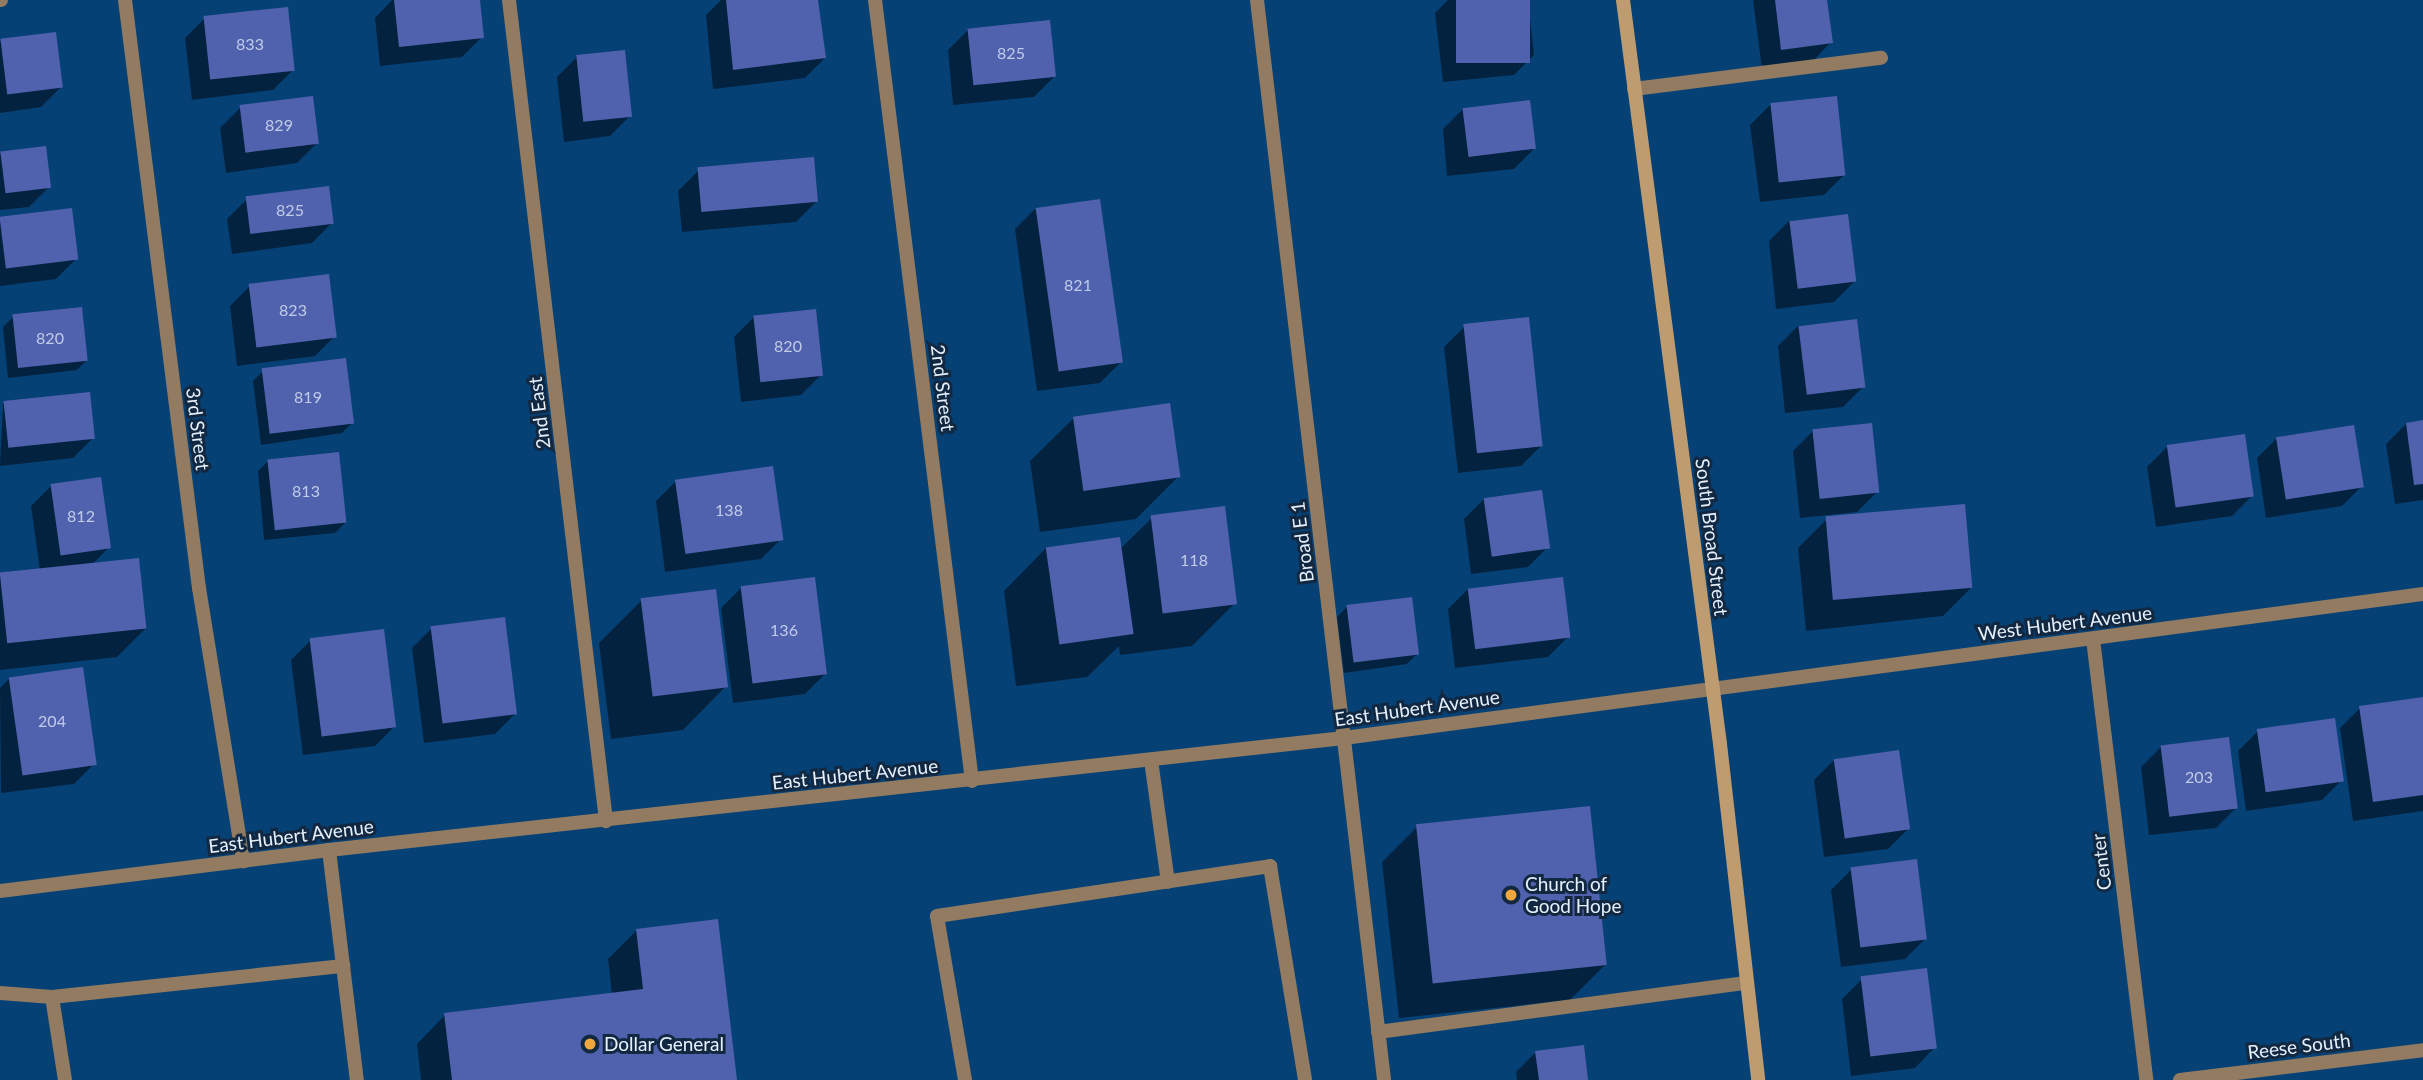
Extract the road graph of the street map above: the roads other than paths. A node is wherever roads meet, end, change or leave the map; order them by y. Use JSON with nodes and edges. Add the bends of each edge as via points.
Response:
{"nodes":[{"id":1,"x":125,"y":0,"type":"edge"},
{"id":2,"x":509,"y":0,"type":"edge"},
{"id":3,"x":876,"y":0,"type":"edge"},
{"id":4,"x":1257,"y":0,"type":"edge"},
{"id":5,"x":1623,"y":0,"type":"edge"},
{"id":6,"x":1881,"y":58,"type":"dead end"},
{"id":7,"x":1634,"y":89,"type":"junction"},
{"id":8,"x":2423,"y":594,"type":"edge"},
{"id":9,"x":2093,"y":639,"type":"junction"},
{"id":10,"x":1713,"y":688,"type":"junction"},
{"id":11,"x":1344,"y":738,"type":"junction"},
{"id":12,"x":1151,"y":760,"type":"junction"},
{"id":13,"x":972,"y":781,"type":"junction"},
{"id":14,"x":606,"y":821,"type":"junction"},
{"id":15,"x":329,"y":850,"type":"junction"},
{"id":16,"x":243,"y":861,"type":"junction"},
{"id":17,"x":1168,"y":882,"type":"junction"},
{"id":18,"x":0,"y":891,"type":"edge"},
{"id":19,"x":343,"y":966,"type":"junction"},
{"id":20,"x":1746,"y":983,"type":"junction"},
{"id":21,"x":0,"y":993,"type":"edge"},
{"id":22,"x":52,"y":996,"type":"junction"},
{"id":23,"x":1378,"y":1032,"type":"junction"},
{"id":24,"x":2423,"y":1050,"type":"edge"},
{"id":25,"x":65,"y":1080,"type":"edge"},
{"id":26,"x":357,"y":1080,"type":"edge"},
{"id":27,"x":965,"y":1080,"type":"edge"},
{"id":28,"x":1305,"y":1080,"type":"edge"},
{"id":29,"x":1384,"y":1080,"type":"edge"},
{"id":30,"x":1759,"y":1080,"type":"edge"},
{"id":31,"x":2147,"y":1080,"type":"edge"},
{"id":32,"x":2180,"y":1080,"type":"edge"}],
"edges":[{"from":1,"to":16,"type":"street","name":"3rd Street","via":[[199,588]]},
{"from":2,"to":14,"type":"street","name":"2nd East"},
{"from":3,"to":13,"type":"street","name":"2nd Street"},
{"from":4,"to":11,"type":"street","name":"Broad E 1"},
{"from":5,"to":7,"type":"street","name":"South Broad Street"},
{"from":6,"to":7,"type":"street"},
{"from":7,"to":10,"type":"street","name":"South Broad Street"},
{"from":8,"to":9,"type":"street","name":"West Hubert Avenue"},
{"from":9,"to":10,"type":"street","name":"West Hubert Avenue"},
{"from":9,"to":31,"type":"street","name":"Center"},
{"from":10,"to":11,"type":"street","name":"East Hubert Avenue"},
{"from":10,"to":20,"type":"street","name":"South Broad Street"},
{"from":11,"to":12,"type":"street","name":"East Hubert Avenue"},
{"from":11,"to":23,"type":"street","name":"Broad E 1"},
{"from":12,"to":13,"type":"street","name":"East Hubert Avenue"},
{"from":12,"to":17,"type":"street"},
{"from":13,"to":14,"type":"street","name":"East Hubert Avenue"},
{"from":14,"to":15,"type":"street","name":"East Hubert Avenue"},
{"from":15,"to":16,"type":"street","name":"East Hubert Avenue"},
{"from":15,"to":19,"type":"street"},
{"from":16,"to":18,"type":"street","name":"East Hubert Avenue"},
{"from":17,"to":27,"type":"street","via":[[937,916]]},
{"from":17,"to":28,"type":"street","via":[[1270,866]]},
{"from":19,"to":22,"type":"street"},
{"from":19,"to":26,"type":"street"},
{"from":20,"to":23,"type":"street"},
{"from":20,"to":30,"type":"street","name":"South Broad Street"},
{"from":21,"to":22,"type":"street"},
{"from":22,"to":25,"type":"street"},
{"from":23,"to":29,"type":"street","name":"Broad E 1"},
{"from":24,"to":32,"type":"street","name":"Reese South"}]}
